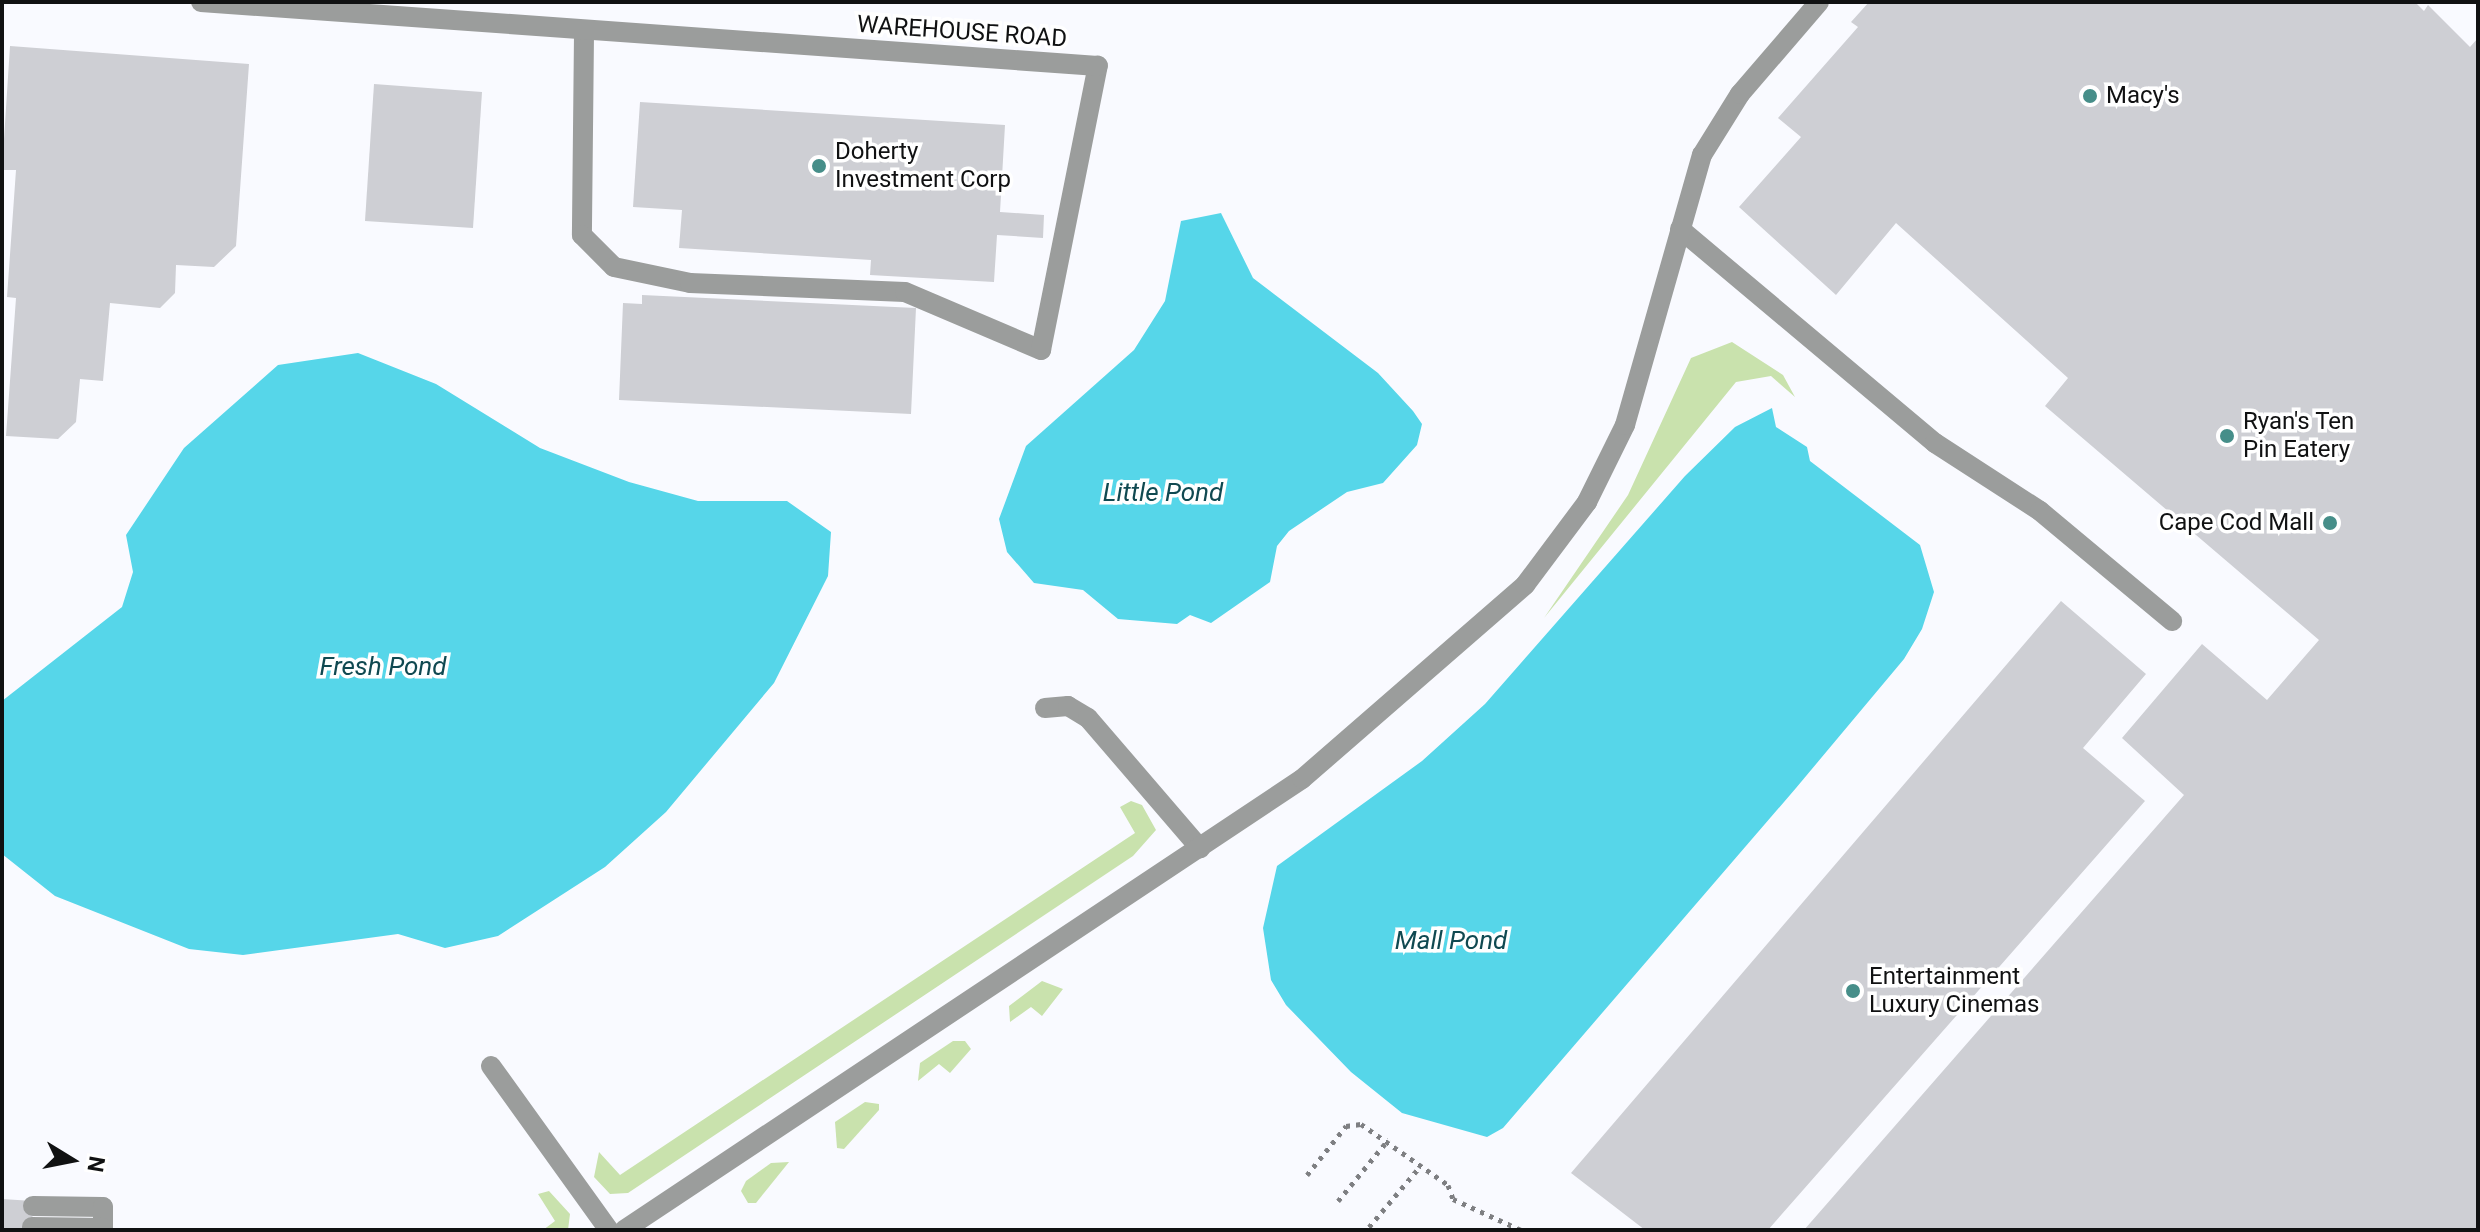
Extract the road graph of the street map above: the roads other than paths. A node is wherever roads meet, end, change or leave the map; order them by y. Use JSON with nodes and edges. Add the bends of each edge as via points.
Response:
{"nodes":[{"id":1,"x":201,"y":2,"type":"edge"},
{"id":2,"x":1819,"y":2,"type":"edge"},
{"id":3,"x":584,"y":34,"type":"junction"},
{"id":4,"x":1680,"y":229,"type":"junction"},
{"id":5,"x":2172,"y":621,"type":"dead end"},
{"id":6,"x":1045,"y":708,"type":"dead end"},
{"id":7,"x":1200,"y":848,"type":"junction"},
{"id":8,"x":491,"y":1066,"type":"dead end"},
{"id":9,"x":33,"y":1217,"type":"dead end"},
{"id":10,"x":103,"y":1229,"type":"edge"},
{"id":11,"x":609,"y":1230,"type":"edge"},
{"id":12,"x":624,"y":1230,"type":"edge"}],
"edges":[{"from":1,"to":3,"type":"street","name":"WAREHOUSE ROAD"},
{"from":2,"to":4,"type":"street","via":[[1718,128],[1698,167]]},
{"from":3,"to":3,"type":"street","name":"WAREHOUSE ROAD","via":[[1098,66],[1041,350],[905,292],[690,283],[614,267],[582,235]]},
{"from":4,"to":5,"type":"street","via":[[1935,443],[2040,511]]},
{"from":4,"to":7,"type":"street","via":[[1648,362],[1625,425],[1587,502],[1525,585],[1302,779]]},
{"from":6,"to":7,"type":"street","via":[[1068,706],[1088,718]]},
{"from":7,"to":12,"type":"street"},
{"from":8,"to":11,"type":"street"},
{"from":9,"to":10,"type":"street"}]}
